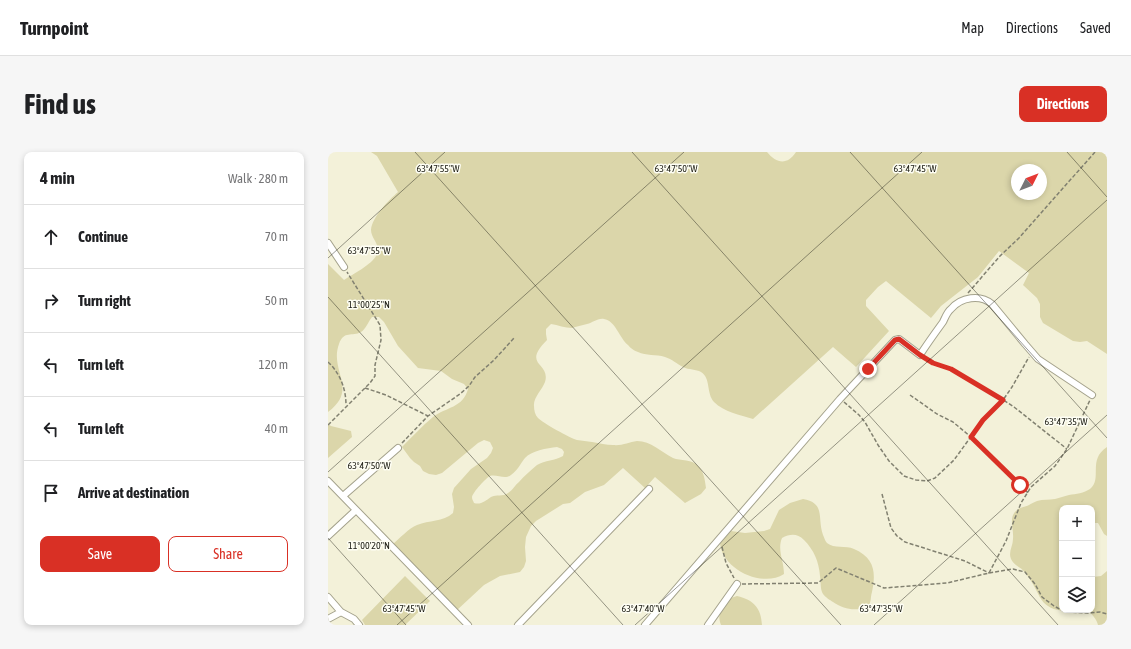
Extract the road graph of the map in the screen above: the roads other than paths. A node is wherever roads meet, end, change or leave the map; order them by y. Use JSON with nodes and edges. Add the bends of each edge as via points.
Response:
{"nodes":[{"id":1,"x":328,"y":243,"type":"edge"},
{"id":2,"x":344,"y":267,"type":"road end"},
{"id":3,"x":1092,"y":395,"type":"road end"},
{"id":4,"x":398,"y":448,"type":"road end"},
{"id":5,"x":328,"y":481,"type":"edge"},
{"id":6,"x":649,"y":489,"type":"dead end"},
{"id":7,"x":343,"y":496,"type":"junction"},
{"id":8,"x":356,"y":510,"type":"junction"},
{"id":9,"x":328,"y":536,"type":"edge"},
{"id":10,"x":737,"y":584,"type":"road end"},
{"id":11,"x":328,"y":597,"type":"edge"},
{"id":12,"x":341,"y":612,"type":"junction"},
{"id":13,"x":328,"y":619,"type":"edge"},
{"id":14,"x":360,"y":625,"type":"edge"},
{"id":15,"x":468,"y":625,"type":"edge"},
{"id":16,"x":518,"y":625,"type":"edge"},
{"id":17,"x":645,"y":625,"type":"edge"},
{"id":18,"x":708,"y":625,"type":"edge"}],
"edges":[{"from":1,"to":2,"type":"street"},
{"from":3,"to":17,"type":"street","via":[[1038,359],[987,300],[962,300],[949,310],[920,355],[899,339],[895,340],[840,399]]},
{"from":4,"to":7,"type":"street"},
{"from":5,"to":7,"type":"street"},
{"from":6,"to":16,"type":"street"},
{"from":7,"to":8,"type":"street"},
{"from":8,"to":9,"type":"street"},
{"from":8,"to":15,"type":"street"},
{"from":10,"to":18,"type":"street"},
{"from":11,"to":12,"type":"street"},
{"from":12,"to":13,"type":"street"},
{"from":12,"to":14,"type":"street"}]}
